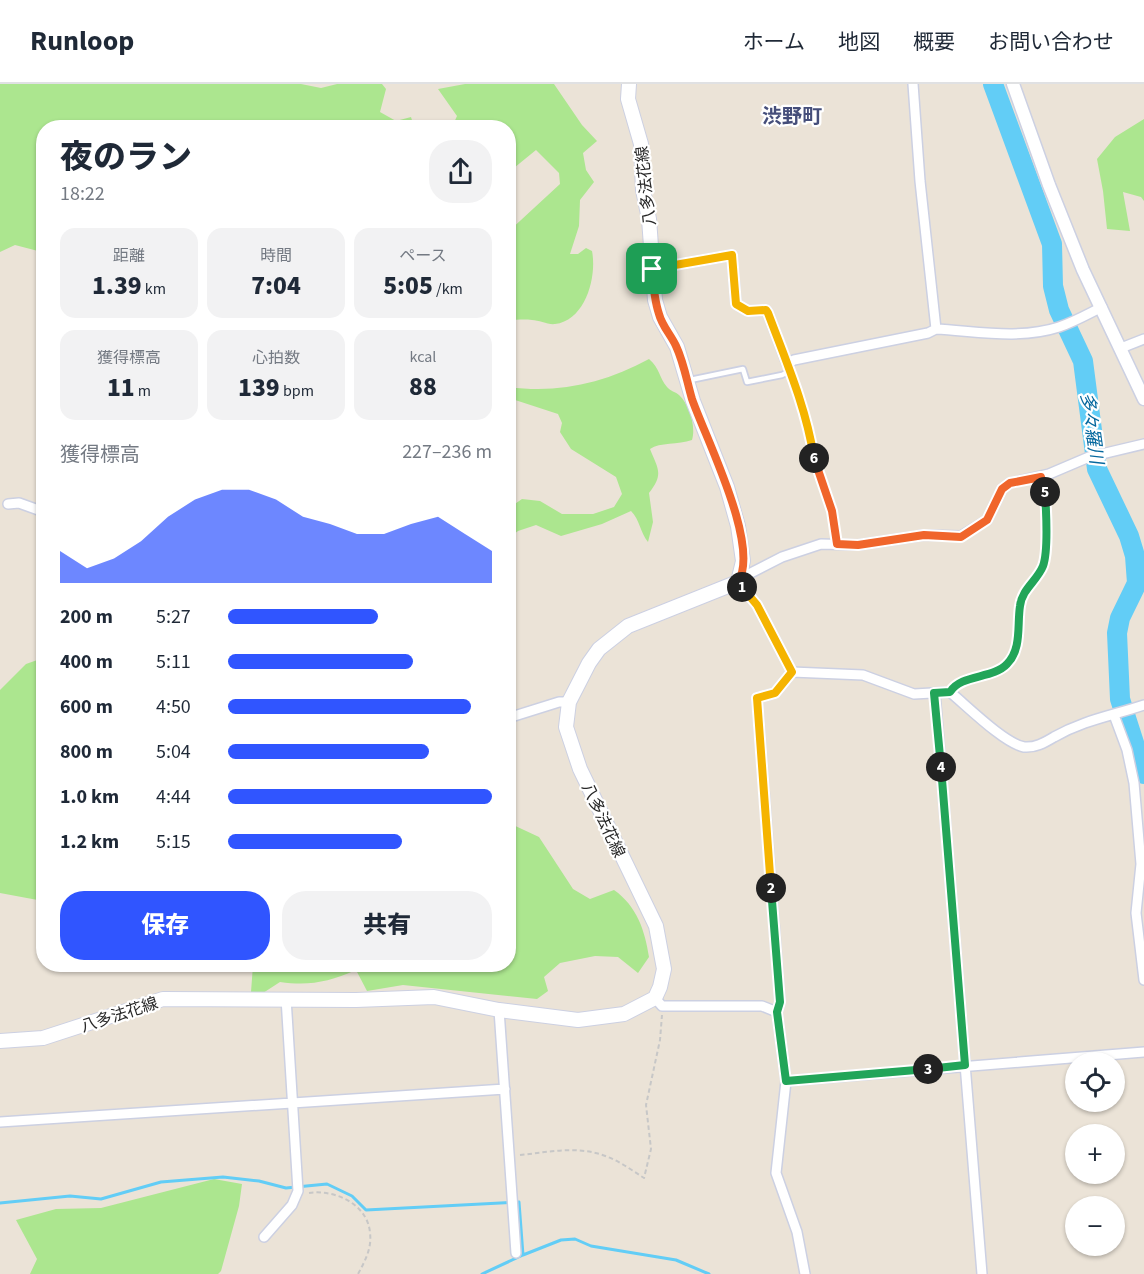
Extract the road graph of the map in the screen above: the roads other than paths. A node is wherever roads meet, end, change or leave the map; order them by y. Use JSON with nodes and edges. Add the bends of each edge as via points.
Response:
{"nodes":[{"id":1,"x":629,"y":84,"type":"edge"},
{"id":2,"x":914,"y":84,"type":"edge"},
{"id":3,"x":1013,"y":84,"type":"edge"},
{"id":4,"x":652,"y":269,"type":"junction"},
{"id":5,"x":1102,"y":307,"type":"junction"},
{"id":6,"x":936,"y":329,"type":"junction"},
{"id":7,"x":1144,"y":339,"type":"edge"},
{"id":8,"x":1121,"y":348,"type":"junction"},
{"id":9,"x":788,"y":367,"type":"junction"},
{"id":10,"x":687,"y":380,"type":"junction"},
{"id":11,"x":1144,"y":399,"type":"edge"},
{"id":12,"x":1144,"y":444,"type":"edge"},
{"id":13,"x":8,"y":504,"type":"dead end"},
{"id":14,"x":36,"y":509,"type":"edge"},
{"id":15,"x":837,"y":544,"type":"junction"},
{"id":16,"x":739,"y":580,"type":"junction"},
{"id":17,"x":792,"y":672,"type":"junction"},
{"id":18,"x":934,"y":693,"type":"junction"},
{"id":19,"x":569,"y":702,"type":"junction"},
{"id":20,"x":1144,"y":705,"type":"edge"},
{"id":21,"x":1116,"y":714,"type":"junction"},
{"id":22,"x":516,"y":715,"type":"edge"},
{"id":23,"x":1144,"y":980,"type":"edge"},
{"id":24,"x":286,"y":998,"type":"junction"},
{"id":25,"x":658,"y":1002,"type":"junction"},
{"id":26,"x":499,"y":1010,"type":"junction"},
{"id":27,"x":777,"y":1012,"type":"junction"},
{"id":28,"x":0,"y":1041,"type":"edge"},
{"id":29,"x":1144,"y":1052,"type":"edge"},
{"id":30,"x":965,"y":1065,"type":"junction"},
{"id":31,"x":786,"y":1081,"type":"junction"},
{"id":32,"x":505,"y":1089,"type":"junction"},
{"id":33,"x":294,"y":1103,"type":"junction"},
{"id":34,"x":0,"y":1122,"type":"edge"},
{"id":35,"x":264,"y":1237,"type":"dead end"},
{"id":36,"x":516,"y":1253,"type":"dead end"},
{"id":37,"x":805,"y":1274,"type":"edge"},
{"id":38,"x":982,"y":1274,"type":"edge"}],
"edges":[{"from":1,"to":4,"type":"main road","name":"八多法花線","via":[[628,99],[641,144]]},
{"from":2,"to":6,"type":"street"},
{"from":3,"to":5,"type":"street","via":[[1049,185]]},
{"from":4,"to":9,"type":"street","via":[[732,255],[736,304],[748,311],[766,310]]},
{"from":4,"to":10,"type":"main road","name":"八多法花線","via":[[660,317],[677,347]]},
{"from":5,"to":6,"type":"street","via":[[1060,326],[1032,332],[997,335]]},
{"from":5,"to":8,"type":"street"},
{"from":6,"to":9,"type":"street","via":[[794,360]]},
{"from":7,"to":8,"type":"street"},
{"from":8,"to":11,"type":"street"},
{"from":9,"to":10,"type":"lane","via":[[747,382],[743,369]]},
{"from":9,"to":15,"type":"lane","via":[[807,420]]},
{"from":10,"to":16,"type":"main road","name":"八多法花線","via":[[722,470],[738,526],[743,561]]},
{"from":12,"to":15,"type":"street","via":[[1010,483],[1002,489],[987,520],[961,537],[924,535],[858,545]]},
{"from":13,"to":14,"type":"street","via":[[20,503]]},
{"from":15,"to":16,"type":"street","via":[[822,544],[782,557]]},
{"from":16,"to":17,"type":"street","via":[[757,605]]},
{"from":16,"to":19,"type":"main road","name":"八多法花線","via":[[628,626],[599,649]]},
{"from":17,"to":18,"type":"street","via":[[863,675],[914,694]]},
{"from":17,"to":27,"type":"street","via":[[775,693],[757,698],[780,1002]]},
{"from":18,"to":21,"type":"street","via":[[950,692],[1022,747],[1041,744],[1077,724]]},
{"from":18,"to":30,"type":"street"},
{"from":19,"to":22,"type":"street"},
{"from":19,"to":25,"type":"main road","name":"八多法花線","via":[[566,727],[580,769],[656,926],[664,969]]},
{"from":20,"to":21,"type":"street"},
{"from":21,"to":23,"type":"street","via":[[1135,794],[1141,864],[1136,923]]},
{"from":24,"to":26,"type":"main road","name":"八多法花線","via":[[434,997]]},
{"from":24,"to":28,"type":"main road","name":"八多法花線","via":[[163,999],[43,1038]]},
{"from":24,"to":33,"type":"street"},
{"from":25,"to":26,"type":"main road","name":"八多法花線","via":[[624,1014],[578,1020]]},
{"from":25,"to":27,"type":"street","via":[[762,1006]]},
{"from":26,"to":32,"type":"street"},
{"from":27,"to":31,"type":"street"},
{"from":29,"to":30,"type":"street"},
{"from":30,"to":31,"type":"street"},
{"from":30,"to":38,"type":"street"},
{"from":31,"to":37,"type":"street","via":[[776,1173],[797,1232]]},
{"from":32,"to":33,"type":"street"},
{"from":32,"to":36,"type":"street"},
{"from":33,"to":34,"type":"street"},
{"from":33,"to":35,"type":"street","via":[[298,1190]]}]}
